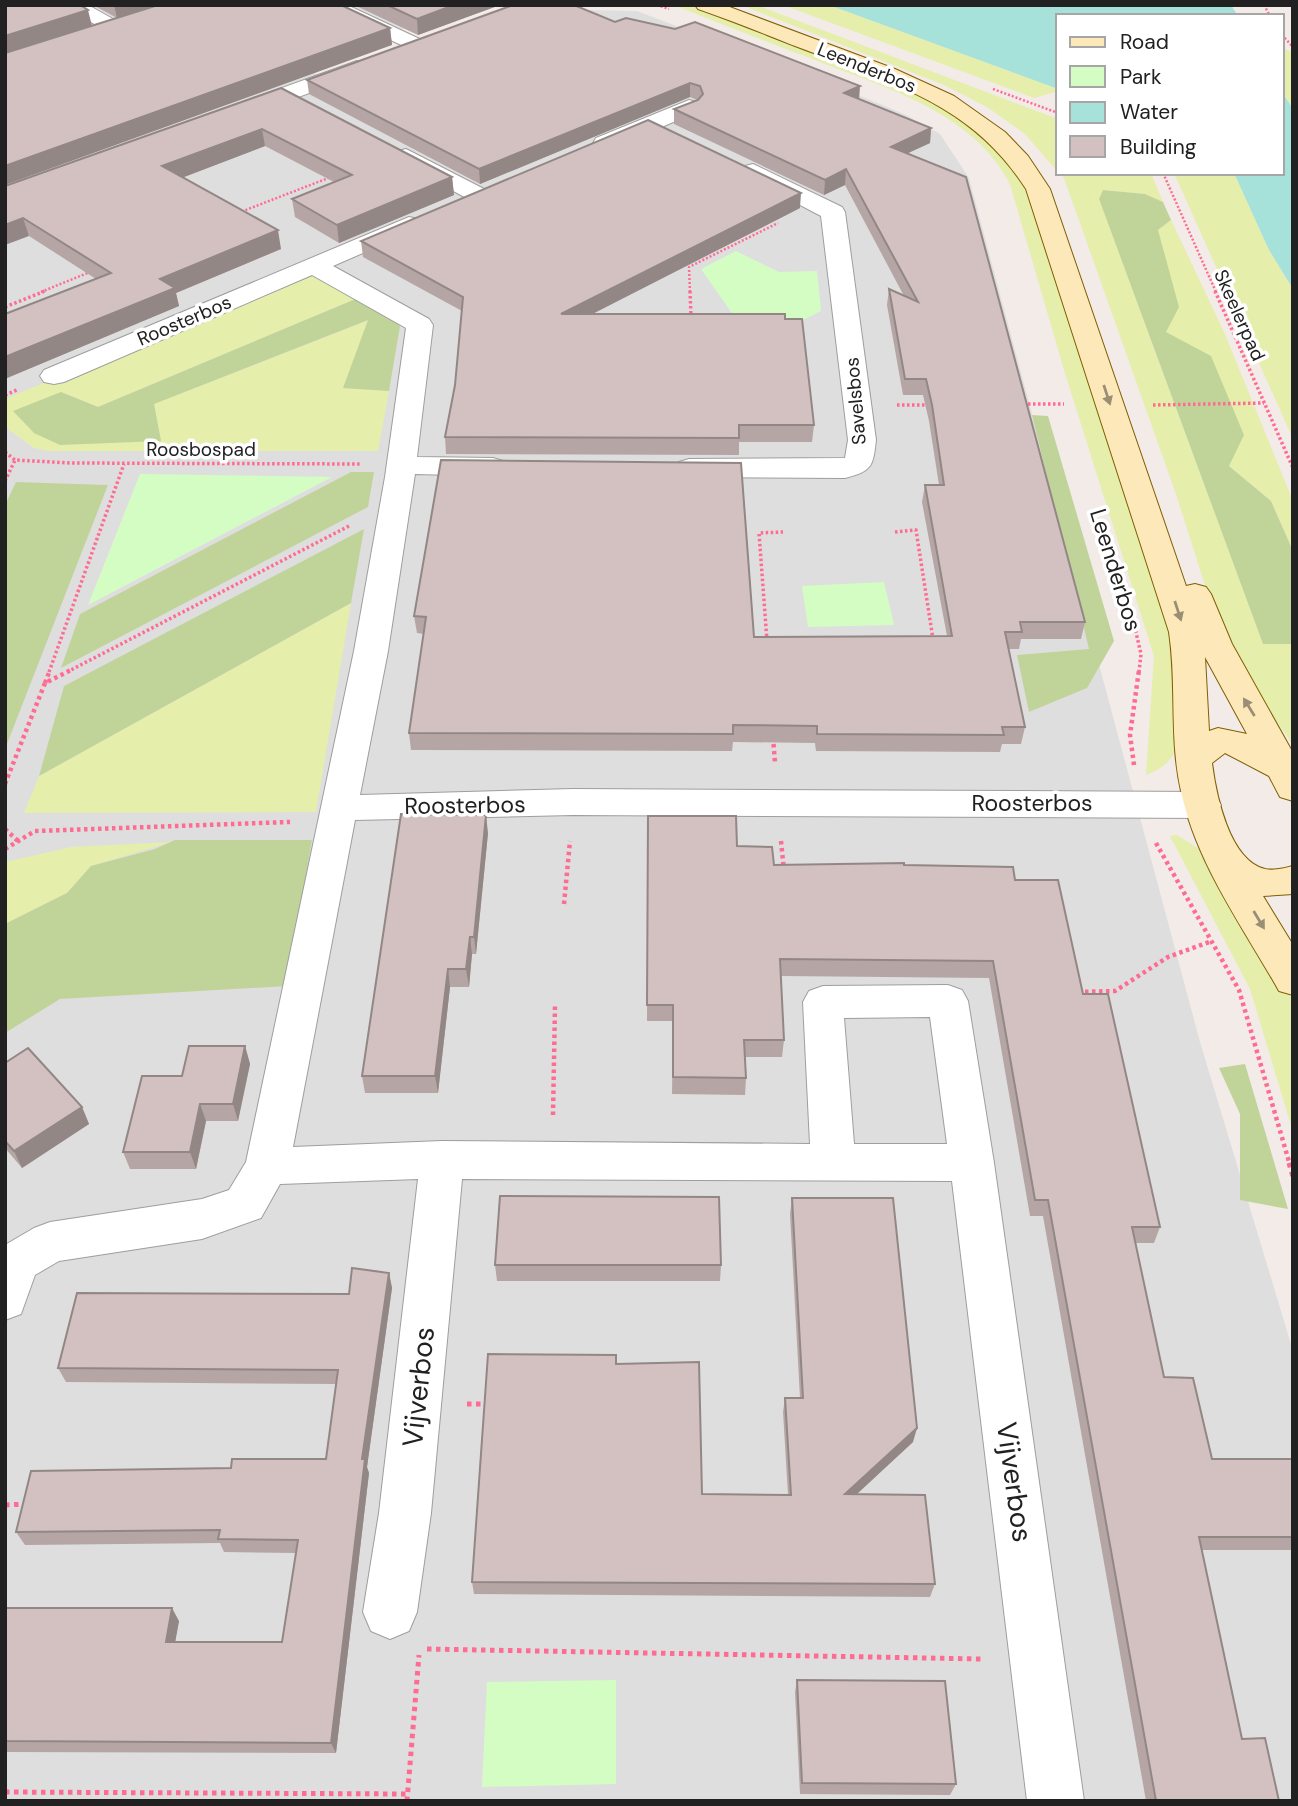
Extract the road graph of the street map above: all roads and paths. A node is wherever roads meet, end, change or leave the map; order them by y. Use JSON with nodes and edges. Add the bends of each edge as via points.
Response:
{"nodes":[{"id":1,"x":72,"y":5,"type":"edge"},
{"id":2,"x":330,"y":5,"type":"edge"},
{"id":3,"x":705,"y":5,"type":"edge"},
{"id":4,"x":729,"y":5,"type":"edge"},
{"id":5,"x":91,"y":37,"type":"edge"},
{"id":6,"x":440,"y":37,"type":"edge"},
{"id":7,"x":417,"y":45,"type":"junction"},
{"id":8,"x":286,"y":94,"type":"junction"},
{"id":9,"x":308,"y":106,"type":"edge"},
{"id":10,"x":690,"y":107,"type":"edge"},
{"id":11,"x":224,"y":117,"type":"edge"},
{"id":12,"x":648,"y":124,"type":"junction"},
{"id":13,"x":683,"y":140,"type":"edge"},
{"id":14,"x":391,"y":149,"type":"joint"},
{"id":15,"x":587,"y":149,"type":"edge"},
{"id":16,"x":729,"y":160,"type":"edge"},
{"id":17,"x":1164,"y":175,"type":"edge"},
{"id":18,"x":503,"y":185,"type":"edge"},
{"id":19,"x":478,"y":195,"type":"junction"},
{"id":20,"x":820,"y":203,"type":"junction"},
{"id":21,"x":453,"y":205,"type":"edge"},
{"id":22,"x":234,"y":215,"type":"edge"},
{"id":23,"x":428,"y":216,"type":"edge"},
{"id":24,"x":314,"y":265,"type":"junction"},
{"id":25,"x":95,"y":271,"type":"edge"},
{"id":26,"x":5,"y":307,"type":"edge"},
{"id":27,"x":691,"y":322,"type":"edge"},
{"id":28,"x":54,"y":376,"type":"dead end"},
{"id":29,"x":1264,"y":403,"type":"junction"},
{"id":30,"x":1023,"y":404,"type":"edge"},
{"id":31,"x":940,"y":405,"type":"edge"},
{"id":32,"x":1131,"y":405,"type":"junction"},
{"id":33,"x":858,"y":406,"type":"junction"},
{"id":34,"x":1068,"y":416,"type":"dead end"},
{"id":35,"x":5,"y":452,"type":"edge"},
{"id":36,"x":15,"y":460,"type":"junction"},
{"id":37,"x":124,"y":463,"type":"junction"},
{"id":38,"x":400,"y":465,"type":"junction"},
{"id":39,"x":520,"y":467,"type":"edge"},
{"id":40,"x":667,"y":468,"type":"edge"},
{"id":41,"x":1293,"y":468,"type":"edge"},
{"id":42,"x":6,"y":479,"type":"edge"},
{"id":43,"x":396,"y":501,"type":"junction"},
{"id":44,"x":895,"y":532,"type":"dead end"},
{"id":45,"x":1130,"y":607,"type":"dead end"},
{"id":46,"x":935,"y":650,"type":"edge"},
{"id":47,"x":45,"y":683,"type":"junction"},
{"id":48,"x":1195,"y":758,"type":"junction"},
{"id":49,"x":1288,"y":778,"type":"edge"},
{"id":50,"x":5,"y":784,"type":"edge"},
{"id":51,"x":573,"y":802,"type":"junction"},
{"id":52,"x":1139,"y":803,"type":"junction"},
{"id":53,"x":1203,"y":805,"type":"junction"},
{"id":54,"x":340,"y":808,"type":"junction"},
{"id":55,"x":5,"y":829,"type":"edge"},
{"id":56,"x":18,"y":841,"type":"junction"},
{"id":57,"x":5,"y":849,"type":"edge"},
{"id":58,"x":1220,"y":856,"type":"junction"},
{"id":59,"x":1293,"y":880,"type":"edge"},
{"id":60,"x":564,"y":904,"type":"dead end"},
{"id":61,"x":1212,"y":942,"type":"junction"},
{"id":62,"x":1293,"y":980,"type":"edge"},
{"id":63,"x":1067,"y":993,"type":"edge"},
{"id":64,"x":555,"y":1005,"type":"dead end"},
{"id":65,"x":442,"y":1160,"type":"junction"},
{"id":66,"x":552,"y":1161,"type":"junction"},
{"id":67,"x":833,"y":1162,"type":"junction"},
{"id":68,"x":972,"y":1163,"type":"junction"},
{"id":69,"x":267,"y":1166,"type":"junction"},
{"id":70,"x":1293,"y":1177,"type":"edge"},
{"id":71,"x":5,"y":1299,"type":"edge"},
{"id":72,"x":417,"y":1404,"type":"junction"},
{"id":73,"x":498,"y":1404,"type":"edge"},
{"id":74,"x":5,"y":1504,"type":"edge"},
{"id":75,"x":33,"y":1504,"type":"edge"},
{"id":76,"x":390,"y":1612,"type":"dead end"},
{"id":77,"x":1039,"y":1660,"type":"junction"},
{"id":78,"x":5,"y":1792,"type":"edge"},
{"id":79,"x":407,"y":1797,"type":"edge"},
{"id":80,"x":1056,"y":1801,"type":"edge"}],
"edges":[{"from":1,"to":5,"type":"street","via":[[122,26]]},
{"from":2,"to":7,"type":"street"},
{"from":3,"to":48,"type":"main road","name":"Leenderbos","one_way":true,"via":[[935,95],[990,128],[1026,166],[1042,202],[1185,632]]},
{"from":4,"to":32,"type":"main road","name":"Leenderbos","via":[[926,81],[1021,137],[1044,163],[1056,187]]},
{"from":6,"to":7,"type":"street"},
{"from":7,"to":8,"type":"street"},
{"from":8,"to":9,"type":"street"},
{"from":8,"to":11,"type":"street"},
{"from":10,"to":12,"type":"street"},
{"from":12,"to":13,"type":"street"},
{"from":12,"to":15,"type":"street"},
{"from":14,"to":19,"type":"street"},
{"from":14,"to":22,"type":"path"},
{"from":16,"to":20,"type":"street"},
{"from":17,"to":29,"type":"path","name":"Skeelerpad"},
{"from":18,"to":19,"type":"street"},
{"from":19,"to":21,"type":"street"},
{"from":20,"to":27,"type":"path","via":[[690,267]]},
{"from":20,"to":33,"type":"street","name":"Savelsbos","via":[[833,212]]},
{"from":23,"to":24,"type":"street","name":"Roosterbos"},
{"from":24,"to":28,"type":"street","name":"Roosterbos"},
{"from":24,"to":38,"type":"street","via":[[421,325]]},
{"from":25,"to":26,"type":"path"},
{"from":29,"to":32,"type":"path"},
{"from":29,"to":41,"type":"path","name":"Skeelerpad"},
{"from":30,"to":34,"type":"path","via":[[1064,404]]},
{"from":31,"to":33,"type":"path"},
{"from":49,"to":32,"type":"main road","name":"Leenderbos","one_way":true,"via":[[1206,626]]},
{"from":33,"to":40,"type":"street","name":"Savelsbos","via":[[859,463],[845,468]]},
{"from":35,"to":36,"type":"path"},
{"from":36,"to":37,"type":"path","name":"Roosbospad"},
{"from":36,"to":42,"type":"path"},
{"from":37,"to":38,"type":"path","name":"Roosbospad"},
{"from":37,"to":47,"type":"path"},
{"from":38,"to":39,"type":"street"},
{"from":38,"to":43,"type":"street"},
{"from":43,"to":47,"type":"path"},
{"from":43,"to":54,"type":"street"},
{"from":44,"to":46,"type":"path","via":[[916,530]]},
{"from":45,"to":52,"type":"path","name":"Leenderbos","via":[[1141,654],[1130,735]]},
{"from":47,"to":50,"type":"path"},
{"from":48,"to":49,"type":"main road","via":[[1218,740],[1233,742]]},
{"from":48,"to":53,"type":"main road","name":"Leenderbos"},
{"from":51,"to":52,"type":"street","name":"Roosterbos"},
{"from":51,"to":54,"type":"street","name":"Roosterbos"},
{"from":51,"to":60,"type":"path"},
{"from":52,"to":53,"type":"street","name":"Roosterbos"},
{"from":52,"to":61,"type":"path","name":"Leenderbos","via":[[1147,828]]},
{"from":53,"to":58,"type":"main road","name":"Leenderbos"},
{"from":54,"to":56,"type":"path","via":[[312,821],[35,831]]},
{"from":54,"to":69,"type":"street"},
{"from":55,"to":56,"type":"path"},
{"from":56,"to":57,"type":"path"},
{"from":58,"to":59,"type":"main road","via":[[1246,879],[1268,884]]},
{"from":58,"to":62,"type":"main road","name":"Leenderbos","one_way":true},
{"from":61,"to":63,"type":"path","via":[[1168,957],[1115,991]]},
{"from":61,"to":70,"type":"path","name":"Leenderbos","via":[[1239,990]]},
{"from":64,"to":66,"type":"path"},
{"from":65,"to":66,"type":"street"},
{"from":65,"to":69,"type":"street"},
{"from":65,"to":72,"type":"street","name":"Vijverbos"},
{"from":66,"to":67,"type":"street"},
{"from":67,"to":68,"type":"street"},
{"from":67,"to":68,"type":"street","name":"Vijverbos","via":[[824,1002],[948,1001]]},
{"from":68,"to":77,"type":"street","name":"Vijverbos"},
{"from":69,"to":71,"type":"street","via":[[245,1204],[202,1219],[50,1242],[16,1263]]},
{"from":72,"to":73,"type":"path"},
{"from":72,"to":76,"type":"street","name":"Vijverbos"},
{"from":74,"to":75,"type":"path"},
{"from":77,"to":79,"type":"path","via":[[419,1649]]},
{"from":77,"to":80,"type":"street","name":"Vijverbos"},
{"from":78,"to":79,"type":"path"}]}
